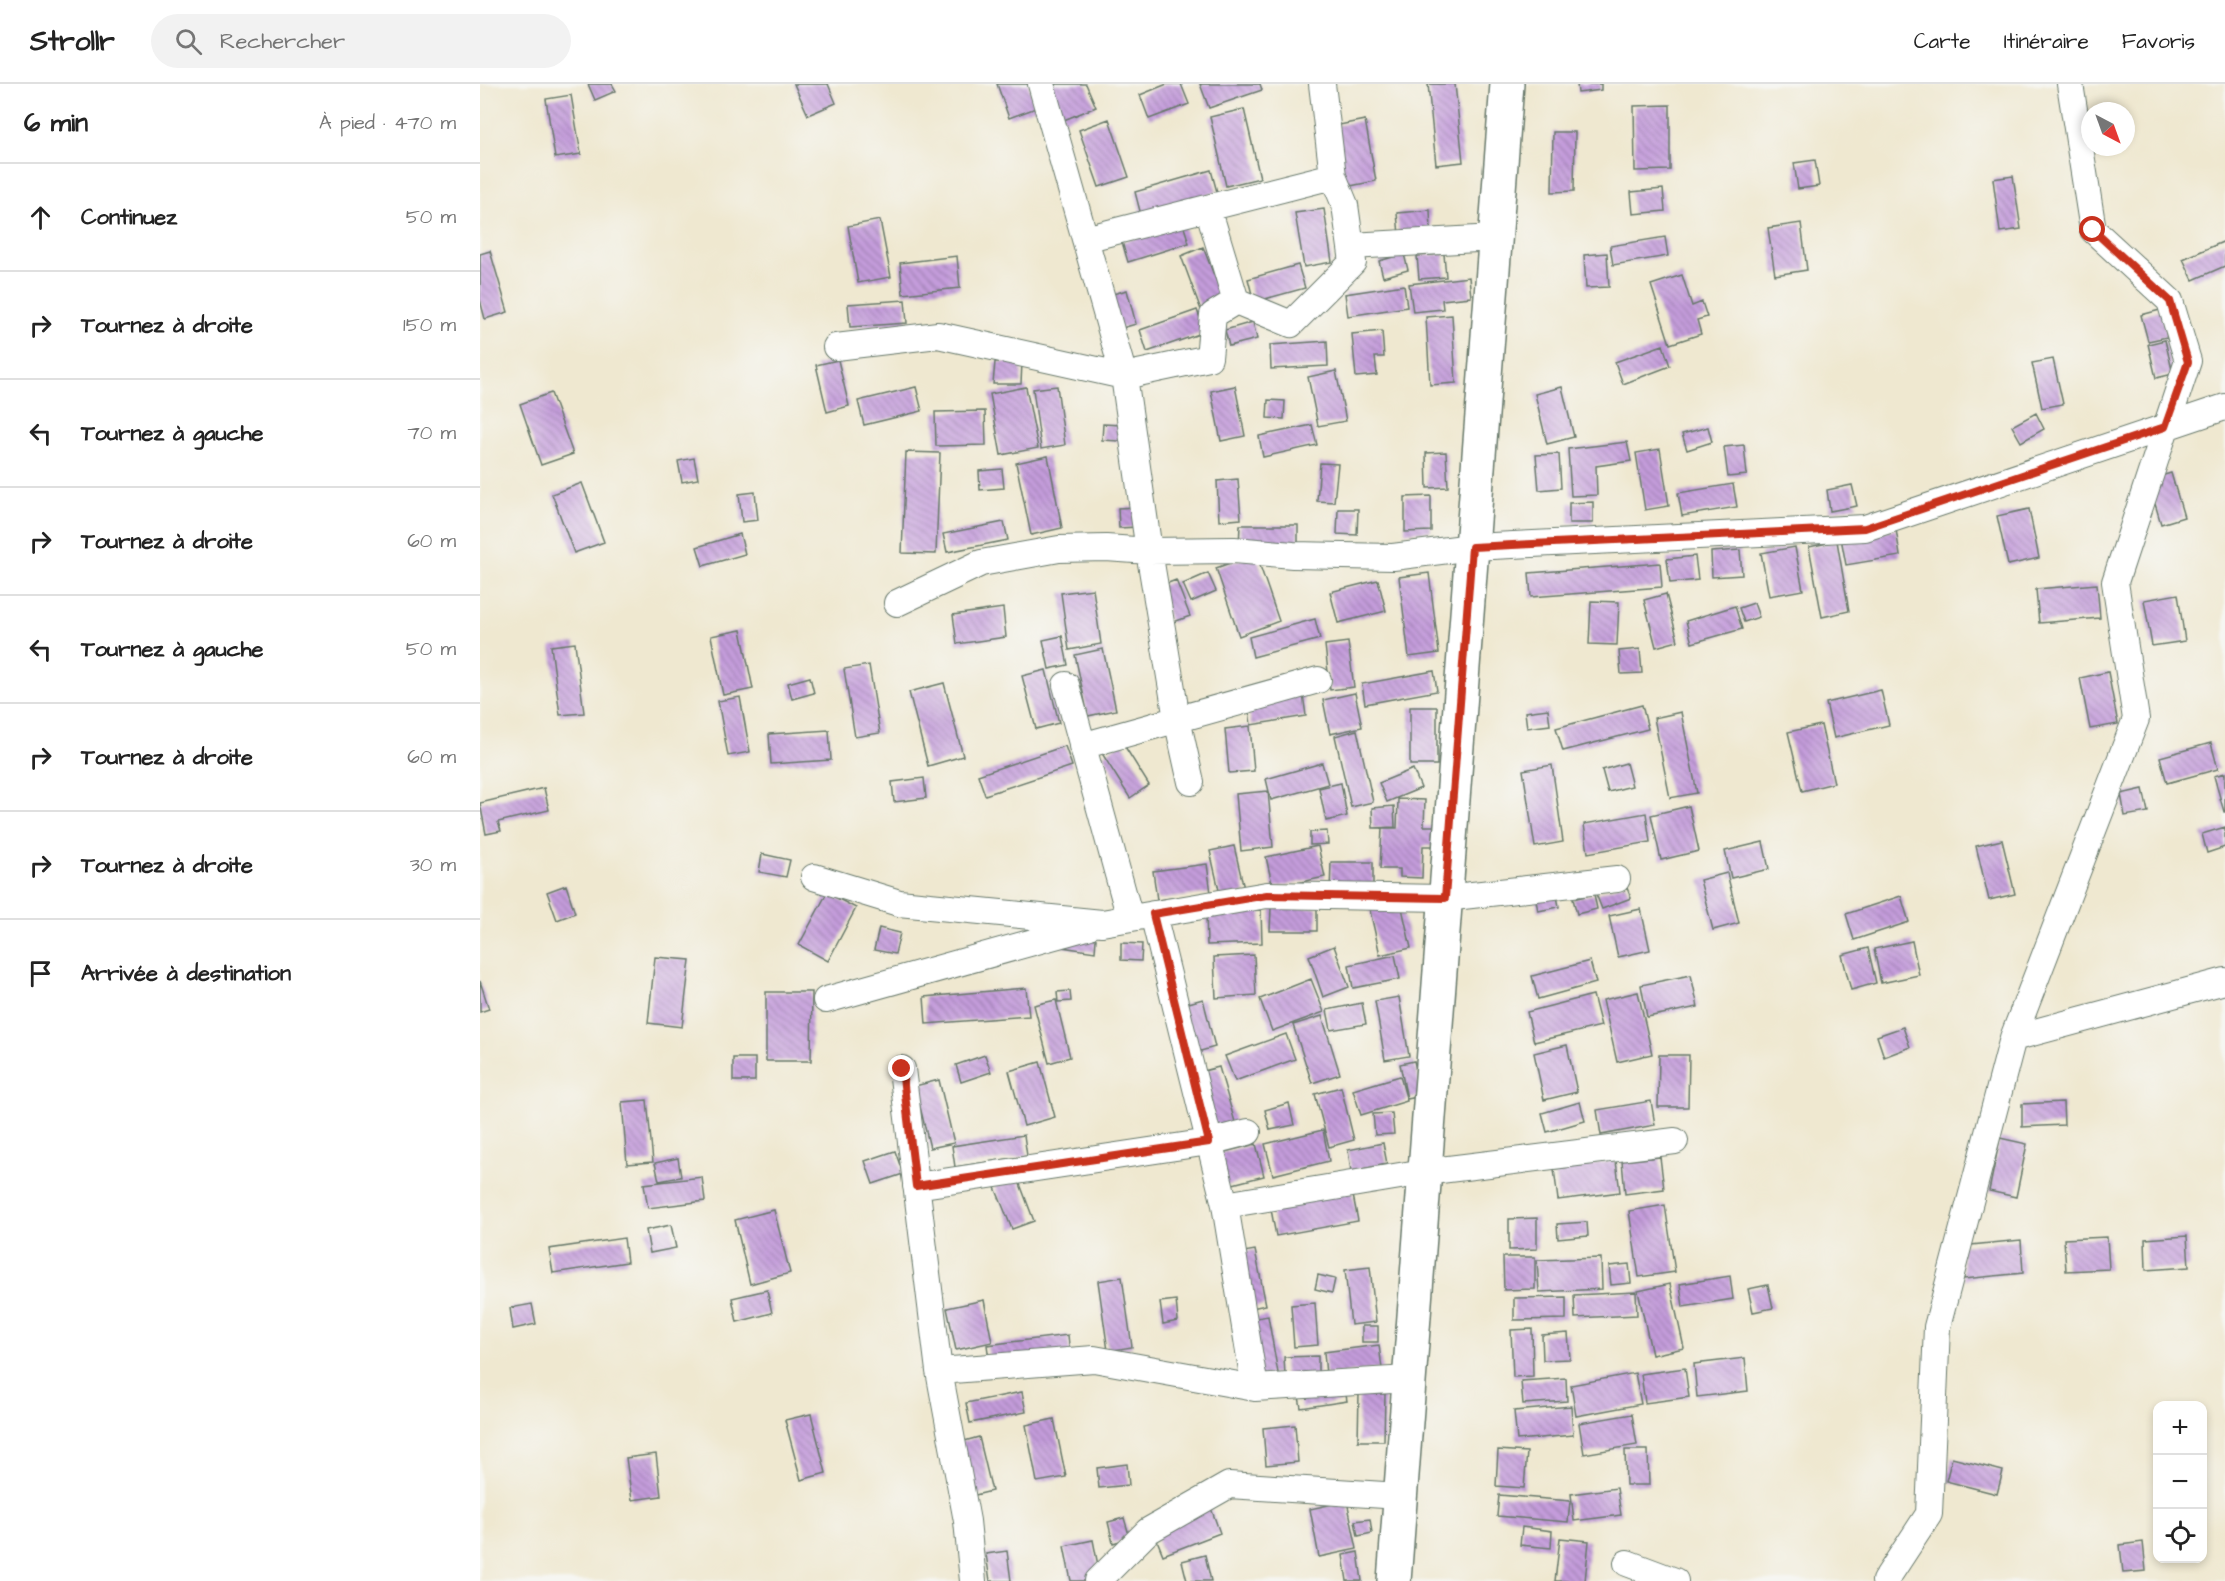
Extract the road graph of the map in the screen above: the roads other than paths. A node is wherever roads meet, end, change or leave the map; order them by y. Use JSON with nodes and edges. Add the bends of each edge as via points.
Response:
{"nodes":[{"id":1,"x":1041,"y":84,"type":"edge"},
{"id":2,"x":1322,"y":84,"type":"edge"},
{"id":3,"x":1507,"y":84,"type":"edge"},
{"id":4,"x":2070,"y":84,"type":"edge"},
{"id":5,"x":1333,"y":176,"type":"junction"},
{"id":6,"x":1208,"y":208,"type":"junction"},
{"id":7,"x":1085,"y":238,"type":"junction"},
{"id":8,"x":1495,"y":238,"type":"junction"},
{"id":9,"x":1351,"y":246,"type":"junction"},
{"id":10,"x":1236,"y":301,"type":"junction"},
{"id":11,"x":836,"y":347,"type":"dead end"},
{"id":12,"x":1124,"y":376,"type":"junction"},
{"id":13,"x":2225,"y":407,"type":"edge"},
{"id":14,"x":2165,"y":427,"type":"junction"},
{"id":15,"x":1472,"y":547,"type":"junction"},
{"id":16,"x":1149,"y":552,"type":"junction"},
{"id":17,"x":897,"y":603,"type":"dead end"},
{"id":18,"x":1318,"y":680,"type":"dead end"},
{"id":19,"x":1066,"y":685,"type":"dead end"},
{"id":20,"x":1178,"y":719,"type":"junction"},
{"id":21,"x":1082,"y":746,"type":"junction"},
{"id":22,"x":1191,"y":782,"type":"dead end"},
{"id":23,"x":814,"y":877,"type":"dead end"},
{"id":24,"x":1617,"y":879,"type":"dead end"},
{"id":25,"x":1445,"y":898,"type":"junction"},
{"id":26,"x":1141,"y":916,"type":"junction"},
{"id":27,"x":1102,"y":923,"type":"junction"},
{"id":28,"x":2225,"y":981,"type":"edge"},
{"id":29,"x":826,"y":1000,"type":"dead end"},
{"id":30,"x":2013,"y":1038,"type":"junction"},
{"id":31,"x":902,"y":1069,"type":"dead end"},
{"id":32,"x":1248,"y":1132,"type":"dead end"},
{"id":33,"x":1675,"y":1141,"type":"dead end"},
{"id":34,"x":1209,"y":1142,"type":"junction"},
{"id":35,"x":1424,"y":1172,"type":"junction"},
{"id":36,"x":916,"y":1186,"type":"junction"},
{"id":37,"x":1225,"y":1205,"type":"junction"},
{"id":38,"x":939,"y":1371,"type":"junction"},
{"id":39,"x":1409,"y":1379,"type":"junction"},
{"id":40,"x":1255,"y":1388,"type":"junction"},
{"id":41,"x":1400,"y":1496,"type":"junction"},
{"id":42,"x":1627,"y":1563,"type":"dead end"},
{"id":43,"x":973,"y":1581,"type":"edge"},
{"id":44,"x":1098,"y":1581,"type":"edge"},
{"id":45,"x":1394,"y":1581,"type":"edge"},
{"id":46,"x":1675,"y":1581,"type":"edge"},
{"id":47,"x":1885,"y":1581,"type":"edge"}],
"edges":[{"from":1,"to":7,"type":"street"},
{"from":2,"to":5,"type":"street"},
{"from":3,"to":8,"type":"main road"},
{"from":4,"to":14,"type":"street","via":[[2093,230],[2170,301],[2188,362]]},
{"from":5,"to":6,"type":"street"},
{"from":5,"to":9,"type":"street","via":[[1345,205]]},
{"from":6,"to":7,"type":"street"},
{"from":6,"to":10,"type":"street"},
{"from":7,"to":12,"type":"street"},
{"from":8,"to":9,"type":"street"},
{"from":8,"to":15,"type":"main road"},
{"from":9,"to":10,"type":"street","via":[[1353,262],[1291,324]]},
{"from":10,"to":12,"type":"street","via":[[1213,315],[1209,358]]},
{"from":11,"to":12,"type":"street","via":[[938,335]]},
{"from":12,"to":16,"type":"street"},
{"from":13,"to":14,"type":"street"},
{"from":14,"to":15,"type":"street","via":[[1865,528]]},
{"from":14,"to":30,"type":"street","via":[[2115,582],[2136,719]]},
{"from":15,"to":16,"type":"street","via":[[1393,557],[1234,550]]},
{"from":15,"to":25,"type":"main road"},
{"from":16,"to":17,"type":"street","via":[[1059,549],[981,562]]},
{"from":16,"to":20,"type":"street"},
{"from":18,"to":20,"type":"street"},
{"from":19,"to":21,"type":"street"},
{"from":20,"to":21,"type":"street"},
{"from":20,"to":22,"type":"street"},
{"from":21,"to":26,"type":"street"},
{"from":23,"to":27,"type":"street","via":[[899,903]]},
{"from":24,"to":25,"type":"street"},
{"from":25,"to":26,"type":"street","via":[[1267,895]]},
{"from":25,"to":35,"type":"main road"},
{"from":26,"to":27,"type":"street"},
{"from":26,"to":34,"type":"street"},
{"from":27,"to":29,"type":"street"},
{"from":28,"to":30,"type":"street"},
{"from":30,"to":47,"type":"street","via":[[1937,1327],[1929,1514]]},
{"from":31,"to":36,"type":"street"},
{"from":32,"to":34,"type":"street"},
{"from":33,"to":35,"type":"street"},
{"from":34,"to":36,"type":"street"},
{"from":34,"to":37,"type":"street"},
{"from":35,"to":37,"type":"street"},
{"from":35,"to":39,"type":"main road"},
{"from":36,"to":38,"type":"street"},
{"from":37,"to":40,"type":"street"},
{"from":38,"to":40,"type":"street","via":[[1094,1359]]},
{"from":38,"to":43,"type":"street","via":[[967,1521]]},
{"from":39,"to":40,"type":"street"},
{"from":39,"to":41,"type":"main road"},
{"from":41,"to":44,"type":"street","via":[[1228,1485],[1148,1531]]},
{"from":41,"to":45,"type":"main road"},
{"from":42,"to":46,"type":"street"}]}
